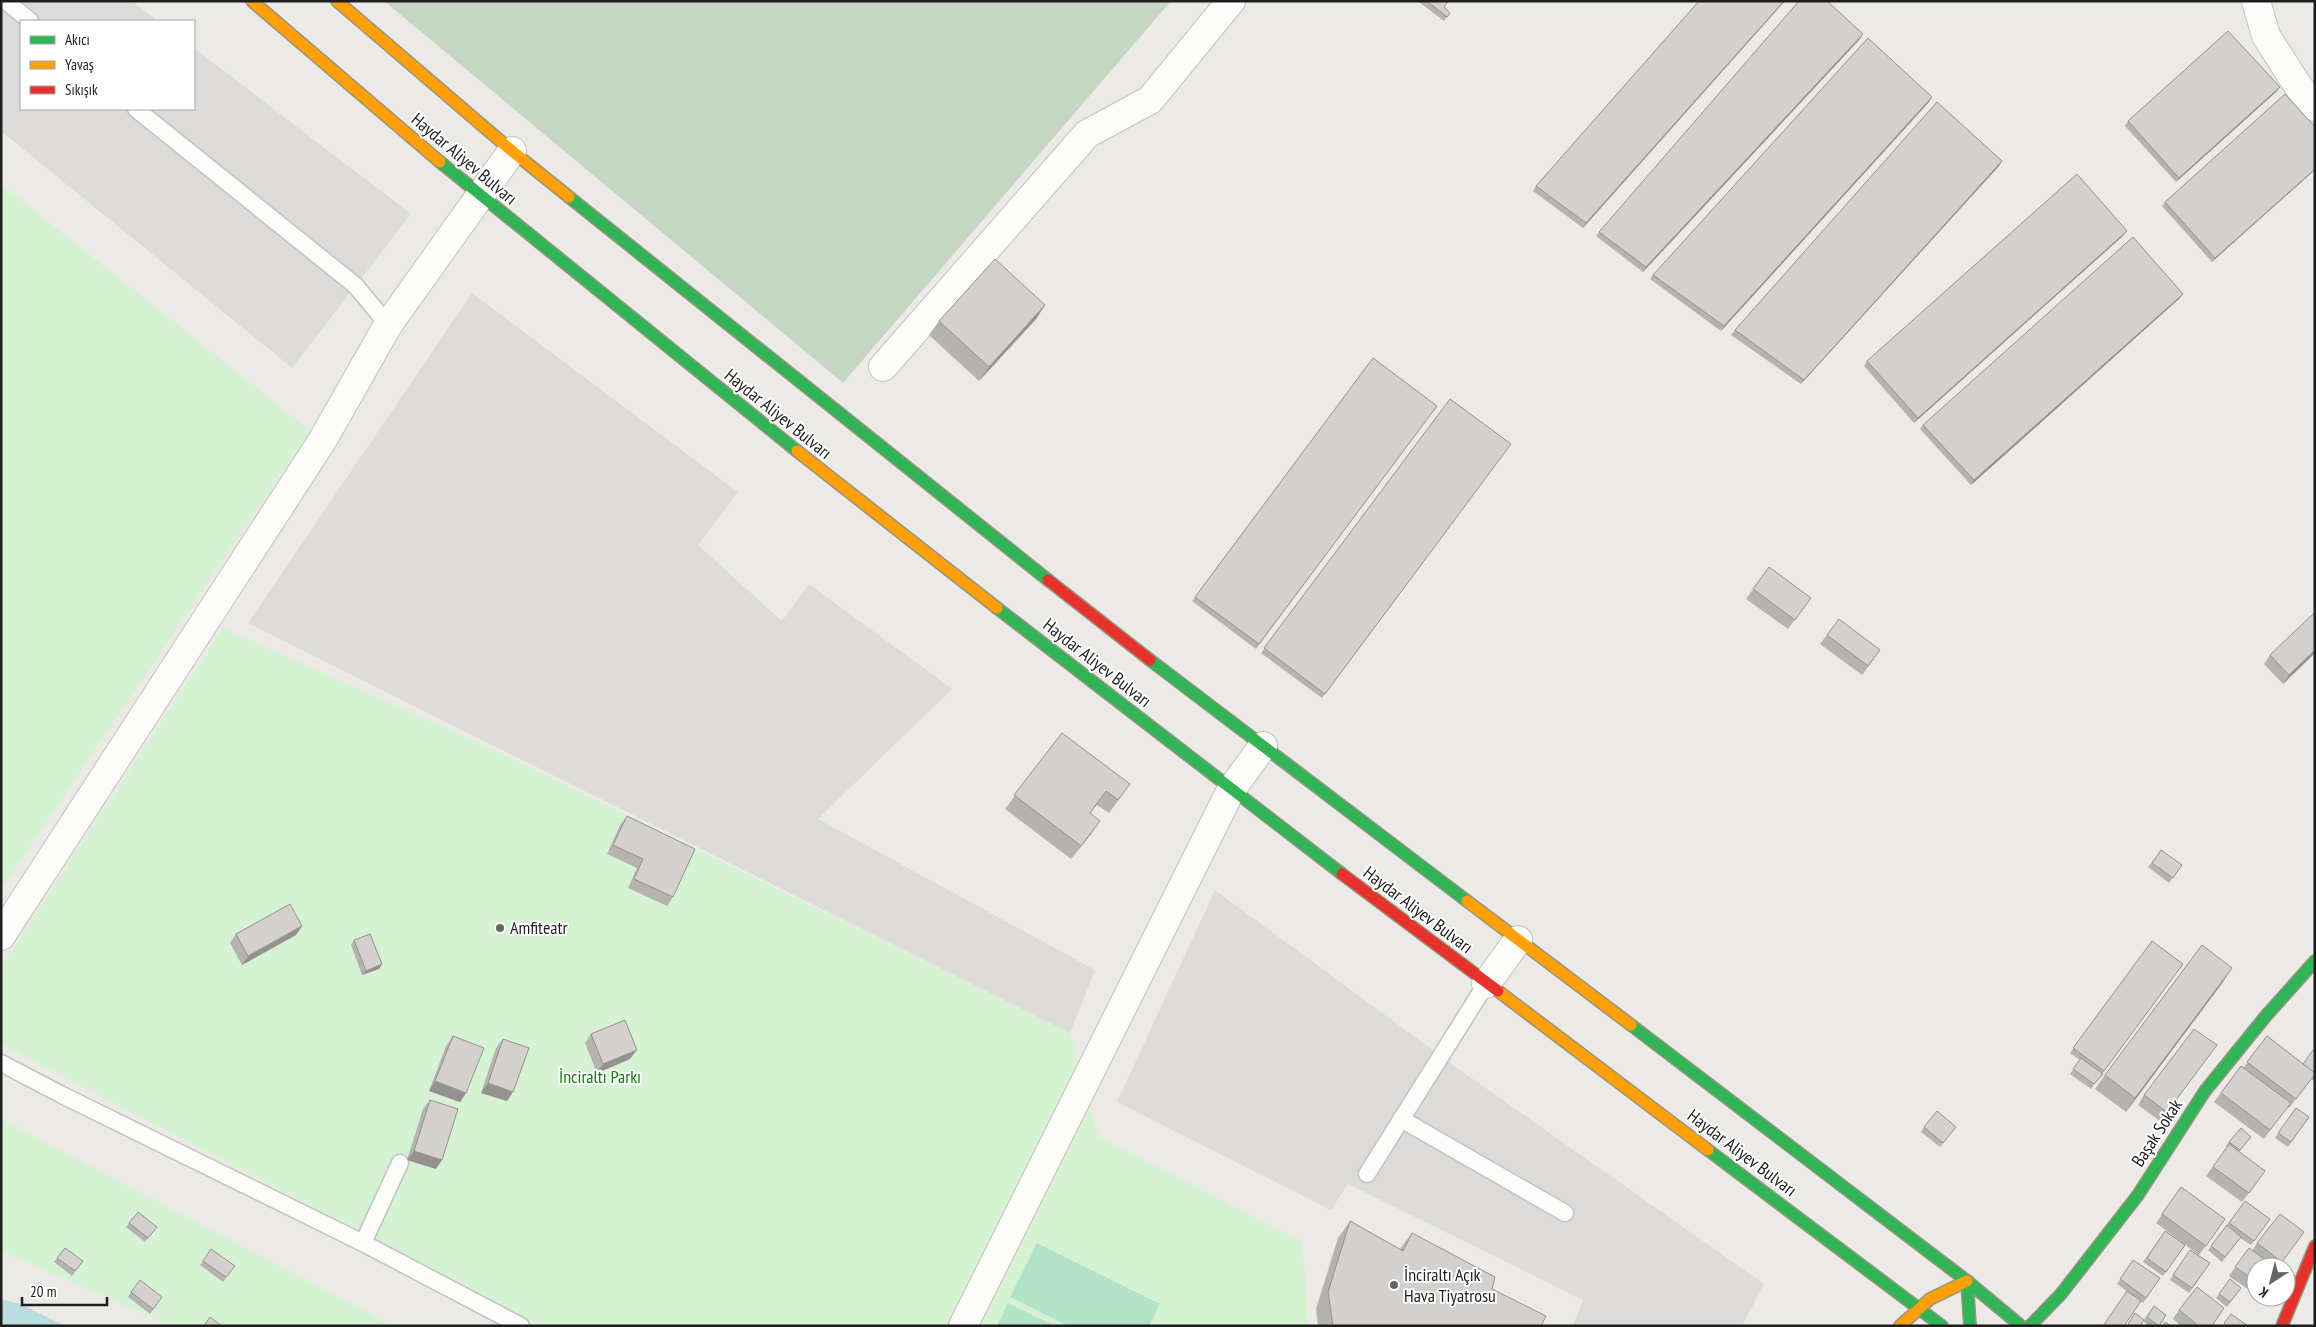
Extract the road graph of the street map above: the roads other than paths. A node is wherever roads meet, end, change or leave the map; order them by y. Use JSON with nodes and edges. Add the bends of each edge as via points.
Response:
{"nodes":[{"id":1,"x":6,"y":1,"type":"edge"},
{"id":2,"x":252,"y":1,"type":"edge"},
{"id":3,"x":337,"y":1,"type":"edge"},
{"id":4,"x":1231,"y":1,"type":"edge"},
{"id":5,"x":2256,"y":1,"type":"edge"},
{"id":6,"x":29,"y":20,"type":"edge"},
{"id":7,"x":2315,"y":107,"type":"edge"},
{"id":8,"x":137,"y":110,"type":"edge"},
{"id":9,"x":512,"y":151,"type":"junction"},
{"id":10,"x":479,"y":195,"type":"junction"},
{"id":11,"x":388,"y":325,"type":"junction"},
{"id":12,"x":882,"y":367,"type":"dead end"},
{"id":13,"x":1264,"y":746,"type":"junction"},
{"id":14,"x":1231,"y":790,"type":"junction"},
{"id":15,"x":1,"y":936,"type":"edge"},
{"id":16,"x":1518,"y":940,"type":"junction"},
{"id":17,"x":2315,"y":961,"type":"edge"},
{"id":18,"x":1486,"y":984,"type":"junction"},
{"id":19,"x":1,"y":1063,"type":"edge"},
{"id":20,"x":1401,"y":1119,"type":"junction"},
{"id":21,"x":400,"y":1163,"type":"dead end"},
{"id":22,"x":1366,"y":1174,"type":"dead end"},
{"id":23,"x":1565,"y":1213,"type":"dead end"},
{"id":24,"x":363,"y":1243,"type":"junction"},
{"id":25,"x":2315,"y":1246,"type":"edge"},
{"id":26,"x":1967,"y":1281,"type":"junction"},
{"id":27,"x":1918,"y":1307,"type":"junction"},
{"id":28,"x":521,"y":1326,"type":"edge"},
{"id":29,"x":963,"y":1326,"type":"edge"},
{"id":30,"x":1900,"y":1326,"type":"edge"},
{"id":31,"x":1942,"y":1326,"type":"edge"},
{"id":32,"x":1970,"y":1326,"type":"edge"},
{"id":33,"x":2021,"y":1326,"type":"edge"},
{"id":34,"x":2030,"y":1326,"type":"edge"},
{"id":35,"x":2282,"y":1326,"type":"edge"}],
"edges":[{"from":1,"to":6,"type":"lane"},
{"from":2,"to":10,"type":"main road","name":"Haydar Aliyev Bulvarı"},
{"from":3,"to":9,"type":"main road","name":"Haydar Aliyev Bulvarı"},
{"from":4,"to":12,"type":"street","via":[[1150,100],[1087,134]]},
{"from":5,"to":7,"type":"street","via":[[2266,36]]},
{"from":8,"to":11,"type":"lane","via":[[356,286]]},
{"from":9,"to":10,"type":"street"},
{"from":9,"to":13,"type":"main road","name":"Haydar Aliyev Bulvarı","via":[[1096,619]]},
{"from":10,"to":11,"type":"street"},
{"from":10,"to":14,"type":"main road","name":"Haydar Aliyev Bulvarı","via":[[824,473]]},
{"from":11,"to":15,"type":"street","via":[[322,441]]},
{"from":13,"to":14,"type":"street"},
{"from":13,"to":16,"type":"main road","name":"Haydar Aliyev Bulvarı"},
{"from":14,"to":18,"type":"main road","name":"Haydar Aliyev Bulvarı"},
{"from":14,"to":29,"type":"street"},
{"from":16,"to":18,"type":"street"},
{"from":16,"to":26,"type":"main road","name":"Haydar Aliyev Bulvarı"},
{"from":17,"to":34,"type":"main road","name":"Başak Sokak","via":[[2205,1091],[2138,1194],[2061,1294]]},
{"from":18,"to":20,"type":"lane"},
{"from":18,"to":27,"type":"main road","name":"Haydar Aliyev Bulvarı"},
{"from":19,"to":24,"type":"lane"},
{"from":20,"to":22,"type":"lane"},
{"from":20,"to":23,"type":"lane"},
{"from":21,"to":24,"type":"lane"},
{"from":24,"to":28,"type":"lane"},
{"from":25,"to":35,"type":"main road"},
{"from":26,"to":27,"type":"main road","via":[[1954,1285]]},
{"from":26,"to":32,"type":"main road"},
{"from":26,"to":33,"type":"main road","name":"Haydar Aliyev Bulvarı"},
{"from":27,"to":30,"type":"main road"},
{"from":27,"to":31,"type":"main road","name":"Haydar Aliyev Bulvarı"}]}
